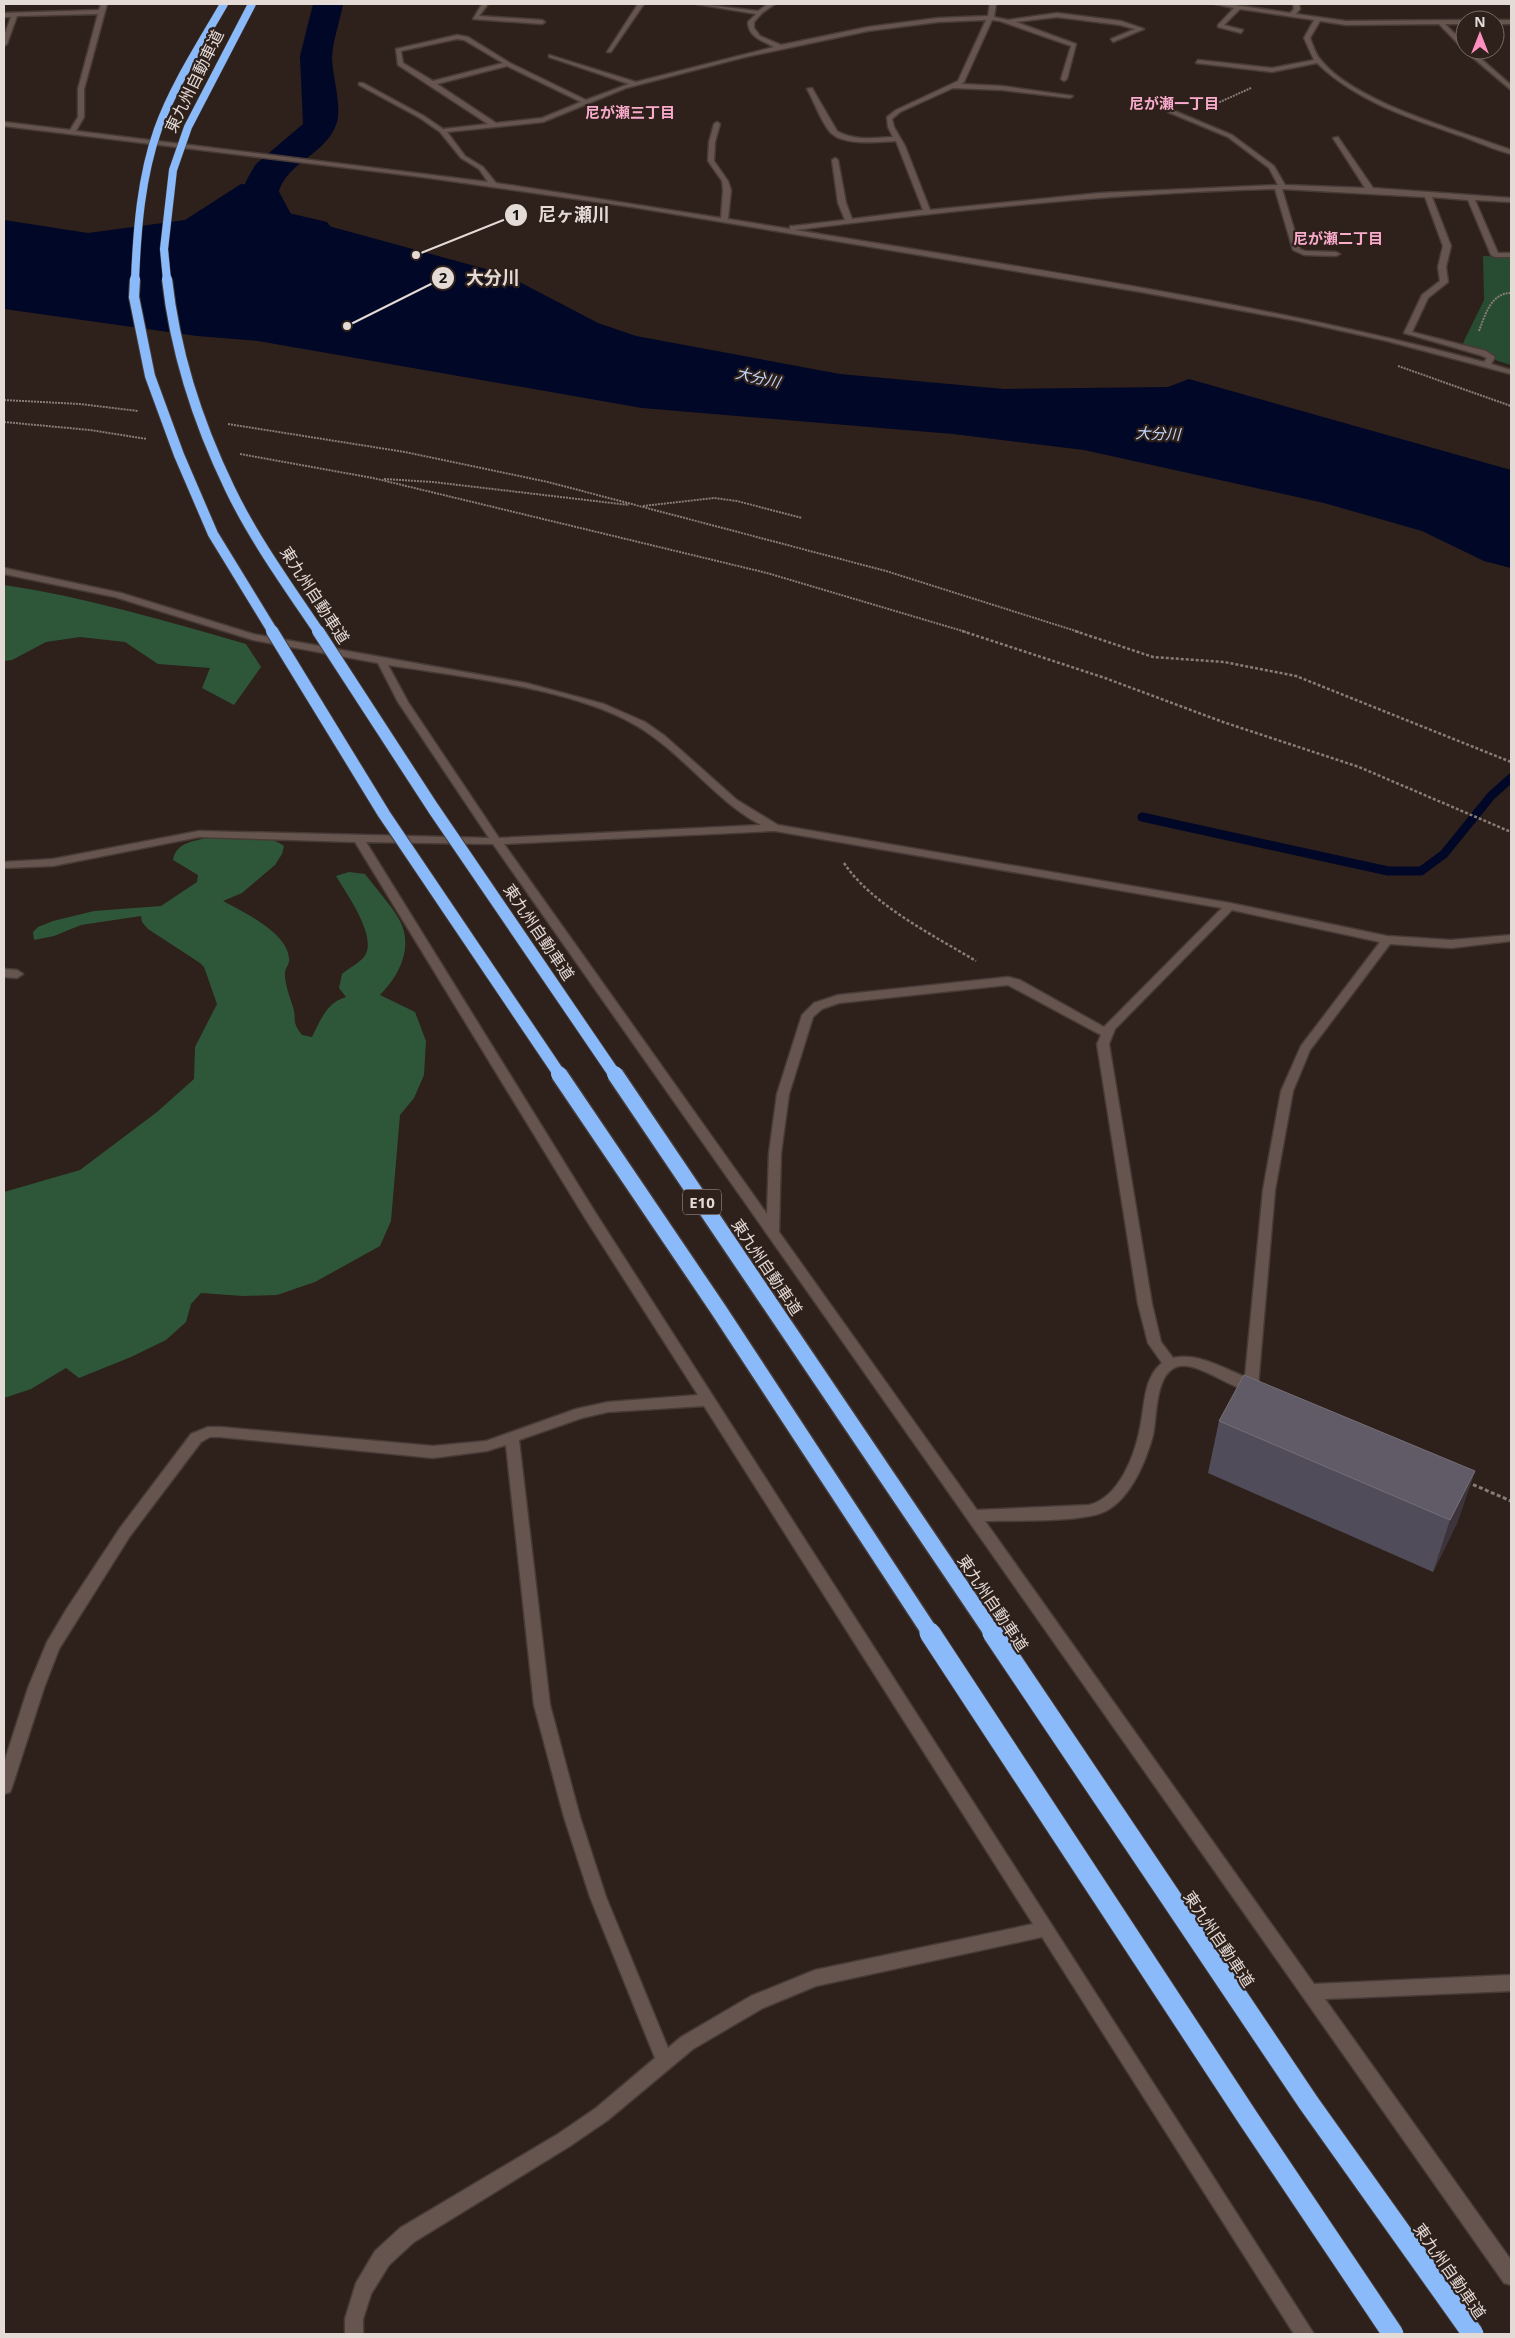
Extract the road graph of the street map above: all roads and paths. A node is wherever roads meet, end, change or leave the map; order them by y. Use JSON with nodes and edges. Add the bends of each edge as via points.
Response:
{"nodes":[{"id":1,"x":104,"y":4,"type":"edge"},
{"id":2,"x":224,"y":4,"type":"edge"},
{"id":3,"x":252,"y":4,"type":"edge"},
{"id":4,"x":485,"y":4,"type":"edge"},
{"id":5,"x":641,"y":4,"type":"edge"},
{"id":6,"x":700,"y":4,"type":"edge"},
{"id":7,"x":772,"y":4,"type":"edge"},
{"id":8,"x":992,"y":4,"type":"edge"},
{"id":9,"x":1218,"y":4,"type":"edge"},
{"id":10,"x":1296,"y":4,"type":"edge"},
{"id":11,"x":1236,"y":6,"type":"edge"},
{"id":12,"x":102,"y":12,"type":"junction"},
{"id":13,"x":758,"y":13,"type":"junction"},
{"id":14,"x":15,"y":14,"type":"junction"},
{"id":15,"x":4,"y":15,"type":"edge"},
{"id":16,"x":1292,"y":15,"type":"junction"},
{"id":17,"x":990,"y":18,"type":"junction"},
{"id":18,"x":1318,"y":19,"type":"junction"},
{"id":19,"x":542,"y":22,"type":"dead end"},
{"id":20,"x":1009,"y":22,"type":"junction"},
{"id":21,"x":1440,"y":22,"type":"junction"},
{"id":22,"x":1455,"y":22,"type":"edge"},
{"id":23,"x":1241,"y":31,"type":"dead end"},
{"id":24,"x":1455,"y":38,"type":"edge"},
{"id":25,"x":1112,"y":40,"type":"dead end"},
{"id":26,"x":4,"y":44,"type":"edge"},
{"id":27,"x":780,"y":47,"type":"junction"},
{"id":28,"x":609,"y":51,"type":"dead end"},
{"id":29,"x":551,"y":56,"type":"dead end"},
{"id":30,"x":1318,"y":60,"type":"junction"},
{"id":31,"x":1479,"y":60,"type":"edge"},
{"id":32,"x":1198,"y":62,"type":"dead end"},
{"id":33,"x":508,"y":64,"type":"junction"},
{"id":34,"x":1279,"y":69,"type":"junction"},
{"id":35,"x":1064,"y":79,"type":"dead end"},
{"id":36,"x":432,"y":83,"type":"junction"},
{"id":37,"x":361,"y":84,"type":"dead end"},
{"id":38,"x":637,"y":84,"type":"junction"},
{"id":39,"x":953,"y":86,"type":"junction"},
{"id":40,"x":810,"y":88,"type":"dead end"},
{"id":41,"x":1511,"y":88,"type":"edge"},
{"id":42,"x":1070,"y":96,"type":"dead end"},
{"id":43,"x":585,"y":102,"type":"junction"},
{"id":44,"x":1170,"y":111,"type":"dead end"},
{"id":45,"x":1184,"y":116,"type":"junction"},
{"id":46,"x":4,"y":124,"type":"edge"},
{"id":47,"x":717,"y":124,"type":"dead end"},
{"id":48,"x":494,"y":125,"type":"junction"},
{"id":49,"x":442,"y":131,"type":"junction"},
{"id":50,"x":72,"y":132,"type":"junction"},
{"id":51,"x":1336,"y":138,"type":"dead end"},
{"id":52,"x":898,"y":139,"type":"junction"},
{"id":53,"x":1511,"y":146,"type":"edge"},
{"id":54,"x":1500,"y":148,"type":"junction"},
{"id":55,"x":1511,"y":152,"type":"edge"},
{"id":56,"x":835,"y":160,"type":"dead end"},
{"id":57,"x":494,"y":184,"type":"junction"},
{"id":58,"x":1280,"y":187,"type":"junction"},
{"id":59,"x":1371,"y":191,"type":"junction"},
{"id":60,"x":1428,"y":195,"type":"junction"},
{"id":61,"x":1470,"y":198,"type":"junction"},
{"id":62,"x":1511,"y":200,"type":"edge"},
{"id":63,"x":927,"y":212,"type":"junction"},
{"id":64,"x":724,"y":220,"type":"junction"},
{"id":65,"x":848,"y":221,"type":"junction"},
{"id":66,"x":778,"y":229,"type":"junction"},
{"id":67,"x":1336,"y":254,"type":"dead end"},
{"id":68,"x":1511,"y":255,"type":"edge"},
{"id":69,"x":1511,"y":292,"type":"edge"},
{"id":70,"x":1483,"y":335,"type":"dead end"},
{"id":71,"x":1394,"y":365,"type":"dead end"},
{"id":72,"x":1487,"y":365,"type":"junction"},
{"id":73,"x":1511,"y":372,"type":"edge"},
{"id":74,"x":4,"y":400,"type":"edge"},
{"id":75,"x":1511,"y":406,"type":"edge"},
{"id":76,"x":142,"y":412,"type":"dead end"},
{"id":77,"x":4,"y":422,"type":"edge"},
{"id":78,"x":225,"y":423,"type":"dead end"},
{"id":79,"x":148,"y":439,"type":"dead end"},
{"id":80,"x":236,"y":453,"type":"dead end"},
{"id":81,"x":373,"y":478,"type":"junction"},
{"id":82,"x":640,"y":506,"type":"junction"},
{"id":83,"x":802,"y":518,"type":"dead end"},
{"id":84,"x":4,"y":572,"type":"edge"},
{"id":85,"x":380,"y":660,"type":"junction"},
{"id":86,"x":1511,"y":762,"type":"edge"},
{"id":87,"x":775,"y":828,"type":"junction"},
{"id":88,"x":1511,"y":832,"type":"edge"},
{"id":89,"x":358,"y":838,"type":"junction"},
{"id":90,"x":496,"y":841,"type":"junction"},
{"id":91,"x":844,"y":861,"type":"dead end"},
{"id":92,"x":4,"y":865,"type":"edge"},
{"id":93,"x":1230,"y":906,"type":"junction"},
{"id":94,"x":1511,"y":938,"type":"edge"},
{"id":95,"x":1388,"y":940,"type":"junction"},
{"id":96,"x":4,"y":973,"type":"edge"},
{"id":97,"x":17,"y":974,"type":"dead end"},
{"id":98,"x":1006,"y":981,"type":"junction"},
{"id":99,"x":1106,"y":1033,"type":"junction"},
{"id":100,"x":773,"y":1232,"type":"junction"},
{"id":101,"x":1169,"y":1363,"type":"junction"},
{"id":102,"x":708,"y":1400,"type":"junction"},
{"id":103,"x":512,"y":1438,"type":"junction"},
{"id":104,"x":1458,"y":1478,"type":"edge"},
{"id":105,"x":1511,"y":1502,"type":"edge"},
{"id":106,"x":973,"y":1516,"type":"junction"},
{"id":107,"x":4,"y":1787,"type":"edge"},
{"id":108,"x":1045,"y":1928,"type":"junction"},
{"id":109,"x":1511,"y":1983,"type":"edge"},
{"id":110,"x":1310,"y":1992,"type":"junction"},
{"id":111,"x":665,"y":2062,"type":"junction"},
{"id":112,"x":1511,"y":2276,"type":"edge"},
{"id":113,"x":354,"y":2334,"type":"edge"},
{"id":114,"x":1304,"y":2334,"type":"edge"},
{"id":115,"x":1393,"y":2334,"type":"edge"},
{"id":116,"x":1473,"y":2334,"type":"edge"}],
"edges":[{"from":1,"to":12,"type":"street"},
{"from":2,"to":115,"type":"highway","name":"東九州自動車道","number":"E10","bridge":true,"via":[[158,129],[137,230],[134,297],[150,376],[178,455],[213,534],[384,814],[718,1309]]},
{"from":3,"to":116,"type":"highway","name":"東九州自動車道","number":"E10","bridge":true,"via":[[188,128],[174,170],[164,249],[176,339],[193,399],[230,490],[433,808],[1308,2102]]},
{"from":4,"to":19,"type":"street","via":[[476,18]]},
{"from":5,"to":28,"type":"street"},
{"from":6,"to":13,"type":"street"},
{"from":7,"to":13,"type":"street"},
{"from":8,"to":17,"type":"street"},
{"from":9,"to":11,"type":"street"},
{"from":10,"to":16,"type":"street"},
{"from":11,"to":16,"type":"street"},
{"from":11,"to":23,"type":"street","via":[[1220,26]]},
{"from":12,"to":14,"type":"street"},
{"from":12,"to":50,"type":"street","via":[[81,89],[81,117]]},
{"from":13,"to":27,"type":"street","via":[[750,28],[758,37]]},
{"from":14,"to":15,"type":"street"},
{"from":14,"to":26,"type":"street"},
{"from":16,"to":18,"type":"street"},
{"from":17,"to":20,"type":"street"},
{"from":17,"to":27,"type":"street","via":[[938,20],[877,28]]},
{"from":17,"to":39,"type":"street","via":[[964,78]]},
{"from":18,"to":21,"type":"street","via":[[1346,23]]},
{"from":18,"to":30,"type":"street","via":[[1307,38]]},
{"from":20,"to":25,"type":"street","via":[[1057,15],[1121,23],[1142,29]]},
{"from":20,"to":35,"type":"street","via":[[1074,45]]},
{"from":21,"to":22,"type":"street"},
{"from":21,"to":24,"type":"street"},
{"from":27,"to":38,"type":"street"},
{"from":29,"to":38,"type":"street"},
{"from":30,"to":34,"type":"street"},
{"from":30,"to":54,"type":"street","via":[[1335,78],[1366,97]]},
{"from":31,"to":41,"type":"street"},
{"from":32,"to":34,"type":"street"},
{"from":33,"to":36,"type":"street"},
{"from":33,"to":36,"type":"street","via":[[466,38],[457,37],[398,50],[400,64]]},
{"from":33,"to":43,"type":"street"},
{"from":34,"to":45,"type":"path","via":[[1279,72],[1237,96]]},
{"from":36,"to":48,"type":"street"},
{"from":37,"to":49,"type":"street"},
{"from":38,"to":43,"type":"street"},
{"from":39,"to":42,"type":"street"},
{"from":39,"to":52,"type":"street","via":[[890,115],[891,127]]},
{"from":40,"to":52,"type":"street","via":[[834,132],[840,136]]},
{"from":43,"to":48,"type":"street","via":[[543,120]]},
{"from":44,"to":45,"type":"street"},
{"from":45,"to":58,"type":"street","via":[[1230,136],[1259,156],[1272,167]]},
{"from":46,"to":50,"type":"street"},
{"from":47,"to":64,"type":"street","via":[[711,161],[725,181],[727,190]]},
{"from":48,"to":49,"type":"street"},
{"from":49,"to":57,"type":"street","via":[[463,157],[481,168]]},
{"from":50,"to":57,"type":"street"},
{"from":51,"to":59,"type":"street"},
{"from":52,"to":63,"type":"street"},
{"from":53,"to":54,"type":"street"},
{"from":54,"to":55,"type":"street"},
{"from":56,"to":65,"type":"street"},
{"from":57,"to":64,"type":"street"},
{"from":58,"to":59,"type":"street"},
{"from":58,"to":63,"type":"street","via":[[1103,196]]},
{"from":58,"to":67,"type":"street","via":[[1297,250]]},
{"from":59,"to":60,"type":"street"},
{"from":60,"to":61,"type":"street"},
{"from":60,"to":72,"type":"street","via":[[1446,246],[1442,266],[1444,282],[1425,297],[1408,333],[1483,353],[1491,357]]},
{"from":61,"to":62,"type":"street"},
{"from":61,"to":68,"type":"street","via":[[1495,255]]},
{"from":63,"to":65,"type":"street"},
{"from":64,"to":66,"type":"street"},
{"from":65,"to":66,"type":"street"},
{"from":66,"to":72,"type":"street","via":[[1298,319]]},
{"from":69,"to":70,"type":"path","via":[[1494,298],[1478,333]]},
{"from":71,"to":75,"type":"path"},
{"from":72,"to":73,"type":"street"},
{"from":74,"to":76,"type":"path","via":[[80,404]]},
{"from":77,"to":79,"type":"path"},
{"from":78,"to":82,"type":"path","via":[[480,466]]},
{"from":80,"to":81,"type":"path"},
{"from":81,"to":82,"type":"path"},
{"from":81,"to":88,"type":"path","via":[[767,572],[927,619],[1359,767]]},
{"from":82,"to":83,"type":"path","via":[[714,498]]},
{"from":82,"to":86,"type":"path","via":[[886,571],[1153,657],[1224,662],[1296,676]]},
{"from":84,"to":85,"type":"street","via":[[110,593],[232,632]]},
{"from":85,"to":87,"type":"street","via":[[552,692],[620,713],[663,737],[739,809]]},
{"from":85,"to":90,"type":"street","via":[[403,702]]},
{"from":87,"to":90,"type":"street","via":[[714,829],[576,840]]},
{"from":87,"to":93,"type":"street"},
{"from":89,"to":90,"type":"street"},
{"from":89,"to":92,"type":"street","via":[[199,834],[171,837],[49,864]]},
{"from":89,"to":102,"type":"street","via":[[584,1207]]},
{"from":90,"to":100,"type":"street"},
{"from":91,"to":98,"type":"path","via":[[854,877],[872,892]]},
{"from":93,"to":95,"type":"street"},
{"from":93,"to":99,"type":"street"},
{"from":94,"to":95,"type":"street","via":[[1451,944]]},
{"from":95,"to":101,"type":"street","via":[[1305,1049],[1287,1091],[1269,1190],[1251,1386],[1187,1362]]},
{"from":96,"to":97,"type":"street"},
{"from":98,"to":99,"type":"street","via":[[1016,983]]},
{"from":98,"to":100,"type":"street","via":[[838,999],[812,1010],[798,1045],[780,1109]]},
{"from":99,"to":101,"type":"street","via":[[1103,1050],[1145,1304],[1155,1343]]},
{"from":100,"to":106,"type":"street"},
{"from":101,"to":106,"type":"street","via":[[1154,1385],[1141,1453],[1130,1474],[1108,1502],[1101,1507],[1073,1512]]},
{"from":102,"to":103,"type":"street","via":[[608,1407],[581,1413]]},
{"from":102,"to":108,"type":"street"},
{"from":103,"to":107,"type":"street","via":[[487,1446],[433,1452],[220,1432],[208,1432],[196,1438],[125,1532],[70,1614],[38,1681]]},
{"from":103,"to":111,"type":"street","via":[[542,1705],[572,1817],[598,1897]]},
{"from":104,"to":105,"type":"path"},
{"from":106,"to":110,"type":"street"},
{"from":108,"to":111,"type":"street","via":[[815,1978],[757,2002],[687,2043]]},
{"from":108,"to":114,"type":"street"},
{"from":109,"to":110,"type":"street"},
{"from":110,"to":112,"type":"street"},
{"from":111,"to":113,"type":"street","via":[[602,2114],[564,2140],[407,2235],[382,2258],[363,2290],[354,2319]]}]}
